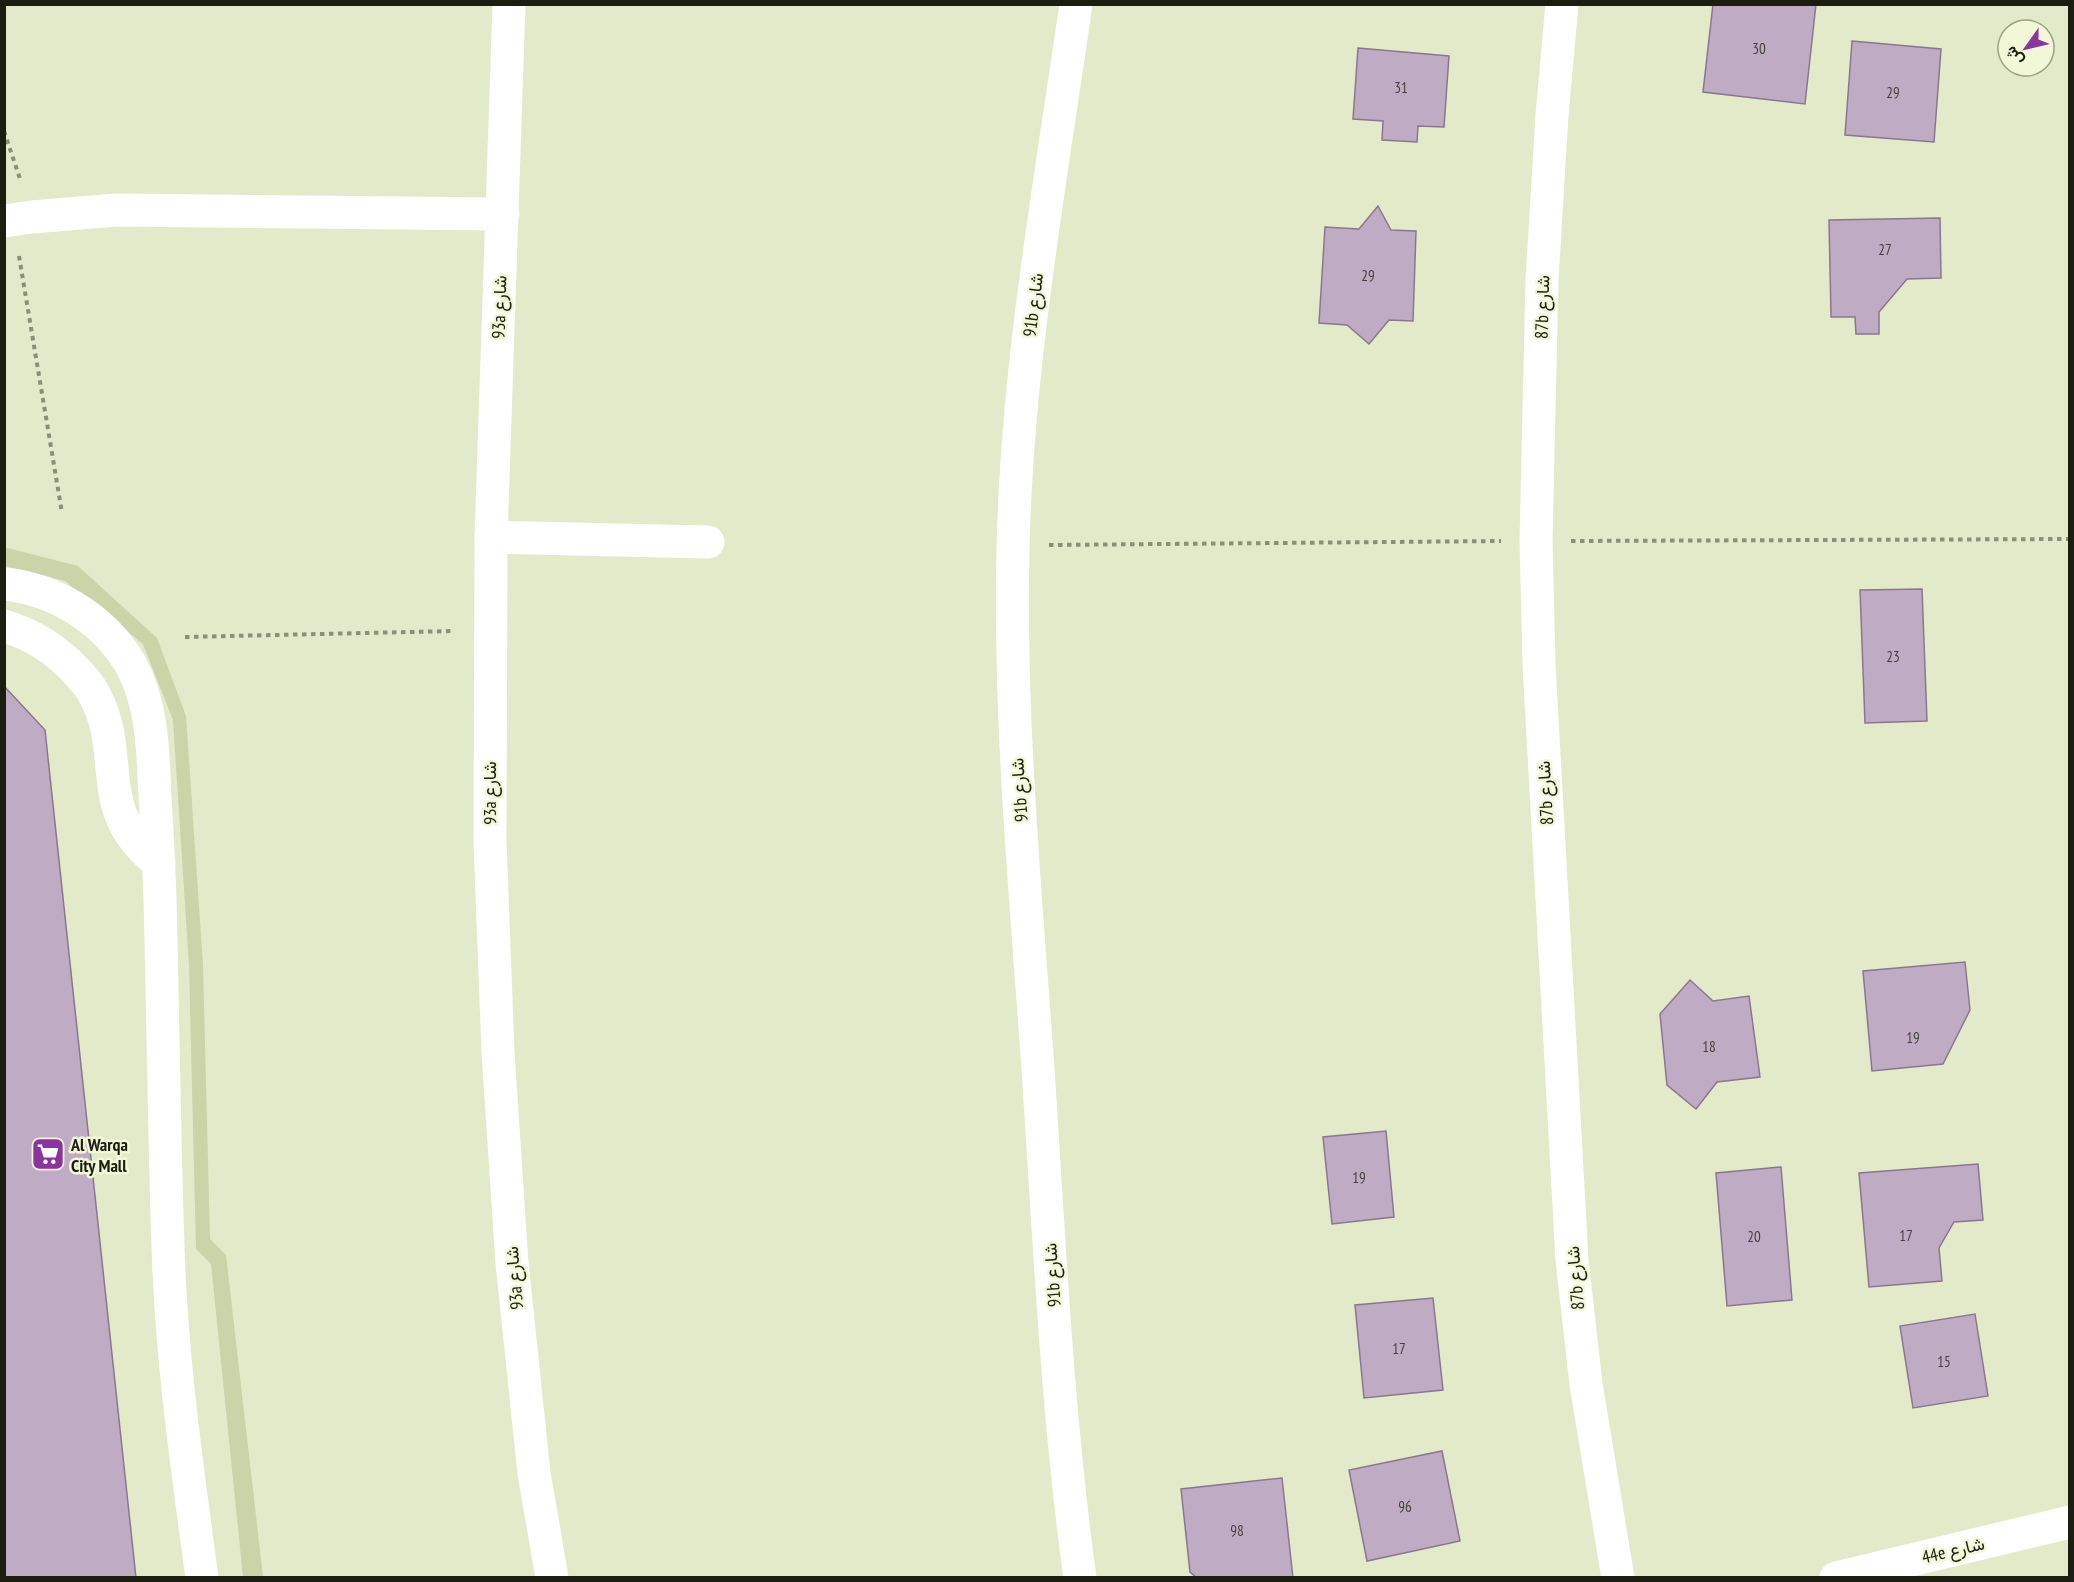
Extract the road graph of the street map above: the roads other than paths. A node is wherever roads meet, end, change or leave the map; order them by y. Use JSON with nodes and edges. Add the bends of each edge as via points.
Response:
{"nodes":[{"id":1,"x":509,"y":4,"type":"edge"},
{"id":2,"x":1076,"y":4,"type":"edge"},
{"id":3,"x":1562,"y":4,"type":"edge"},
{"id":4,"x":503,"y":214,"type":"junction"},
{"id":5,"x":16,"y":219,"type":"edge"},
{"id":6,"x":491,"y":537,"type":"junction"},
{"id":7,"x":708,"y":542,"type":"dead end"},
{"id":8,"x":4,"y":584,"type":"edge"},
{"id":9,"x":4,"y":626,"type":"edge"},
{"id":10,"x":159,"y":863,"type":"junction"},
{"id":11,"x":2070,"y":1522,"type":"edge"},
{"id":12,"x":202,"y":1578,"type":"edge"},
{"id":13,"x":552,"y":1578,"type":"edge"},
{"id":14,"x":1080,"y":1578,"type":"edge"},
{"id":15,"x":1618,"y":1578,"type":"edge"},
{"id":16,"x":1836,"y":1578,"type":"edge"}],
"edges":[{"from":1,"to":4,"type":"street","name":"93a شارع"},
{"from":2,"to":14,"type":"street","name":"91b شارع","via":[[1021,408],[1012,636],[1016,750],[1059,1386]]},
{"from":3,"to":15,"type":"street","name":"87b شارع","via":[[1542,280],[1536,541],[1539,664],[1572,1260],[1586,1384]]},
{"from":4,"to":5,"type":"street","via":[[116,210]]},
{"from":4,"to":6,"type":"street","name":"93a شارع"},
{"from":6,"to":7,"type":"street"},
{"from":6,"to":13,"type":"street","name":"93a شارع","via":[[490,842],[498,1064],[512,1263],[530,1438]]},
{"from":8,"to":10,"type":"street","via":[[24,585],[67,602],[103,629],[131,665],[148,707]]},
{"from":9,"to":10,"type":"street","via":[[40,641],[78,673],[93,692],[107,735],[118,810],[134,841]]},
{"from":10,"to":12,"type":"street","via":[[168,1248],[181,1418]]},
{"from":11,"to":16,"type":"street","name":"44e شارع"}]}
